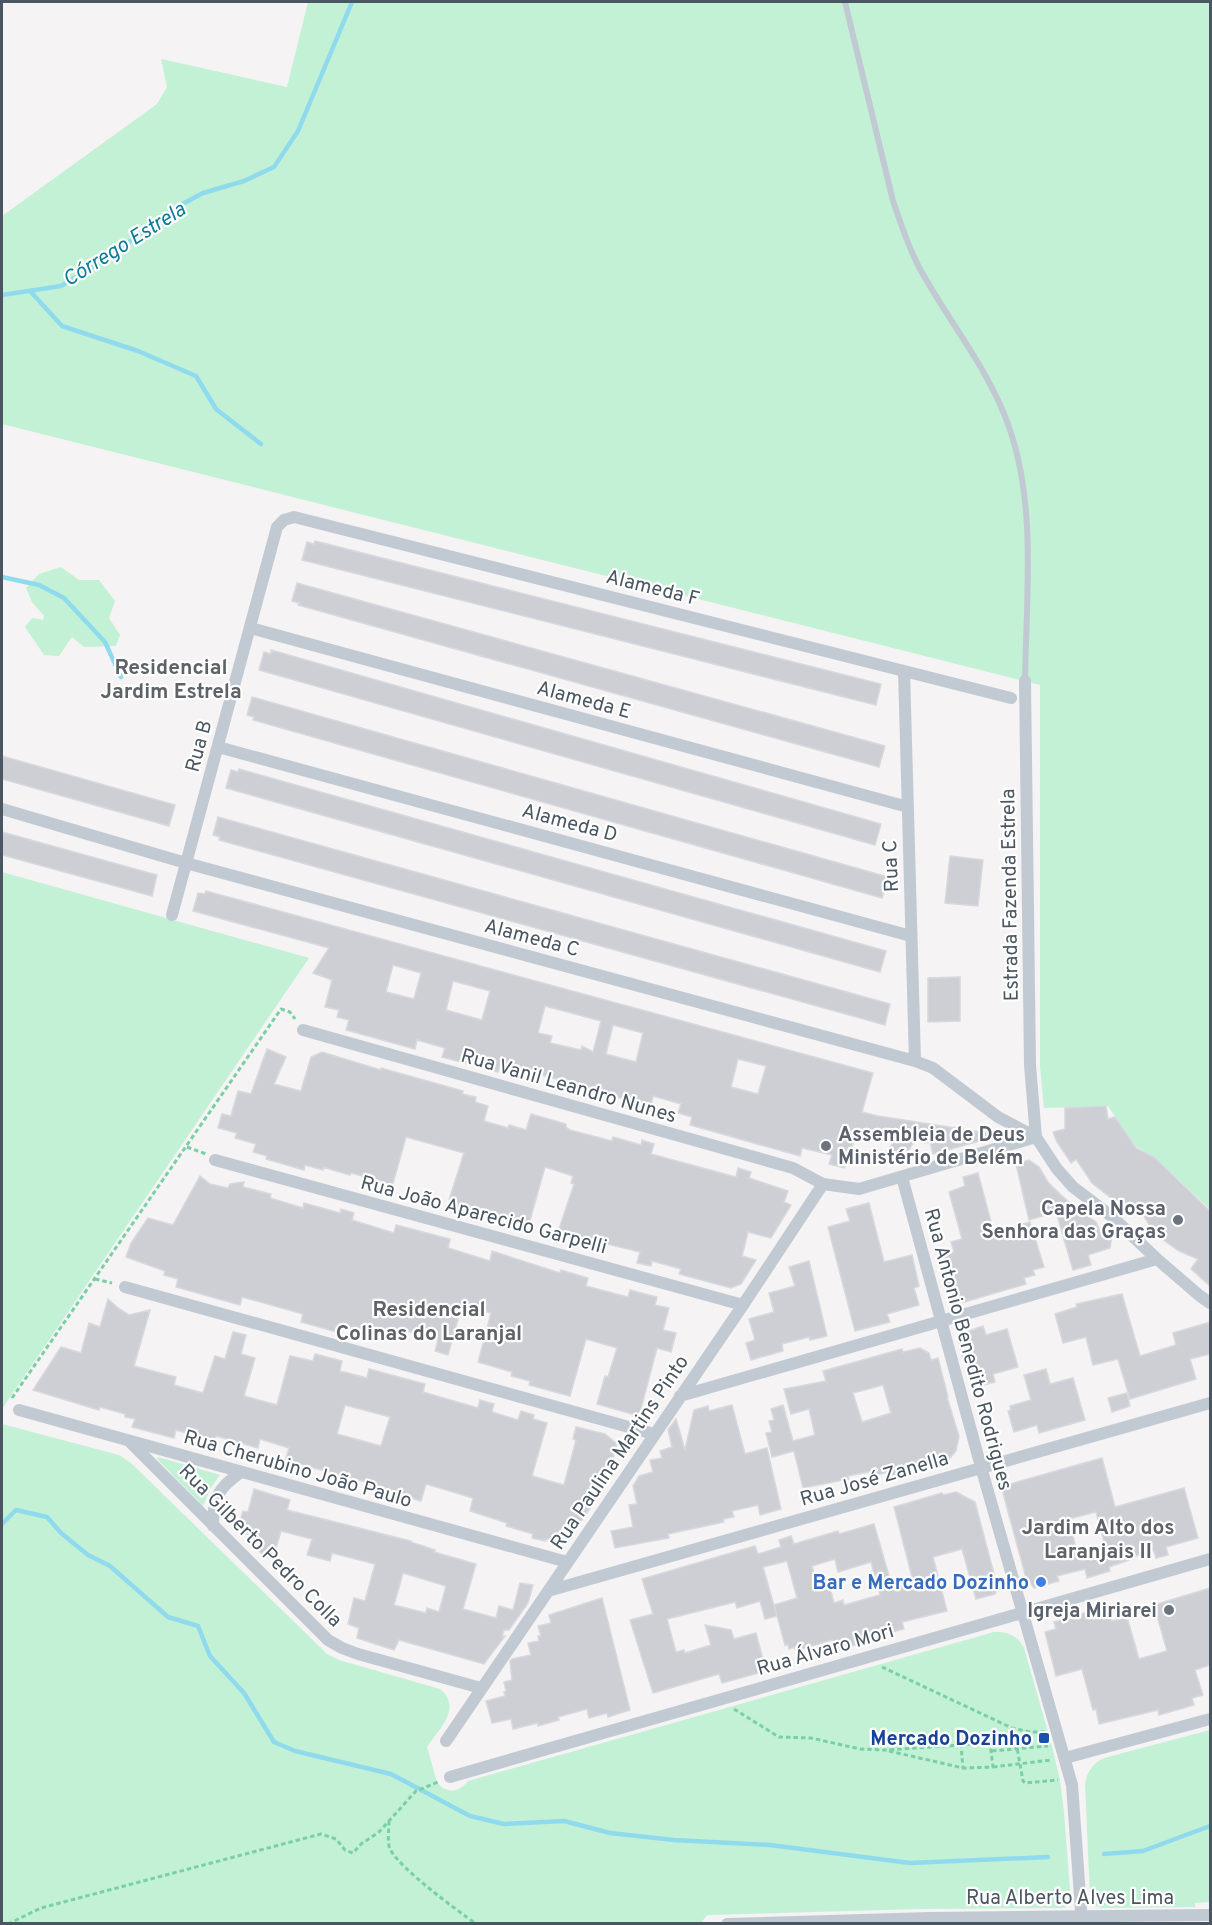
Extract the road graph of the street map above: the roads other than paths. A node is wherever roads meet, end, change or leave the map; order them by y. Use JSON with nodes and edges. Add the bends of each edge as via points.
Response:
{"nodes":[{"id":1,"x":845,"y":2,"type":"edge"},
{"id":2,"x":284,"y":520,"type":"joint"},
{"id":3,"x":250,"y":628,"type":"junction"},
{"id":4,"x":904,"y":671,"type":"junction"},
{"id":5,"x":1025,"y":681,"type":"joint"},
{"id":6,"x":1011,"y":698,"type":"dead end"},
{"id":7,"x":218,"y":747,"type":"junction"},
{"id":8,"x":908,"y":807,"type":"junction"},
{"id":9,"x":2,"y":809,"type":"edge"},
{"id":10,"x":186,"y":863,"type":"junction"},
{"id":11,"x":172,"y":915,"type":"dead end"},
{"id":12,"x":911,"y":936,"type":"junction"},
{"id":13,"x":303,"y":1030,"type":"road end"},
{"id":14,"x":915,"y":1061,"type":"junction"},
{"id":15,"x":1036,"y":1137,"type":"junction"},
{"id":16,"x":215,"y":1160,"type":"road end"},
{"id":17,"x":902,"y":1177,"type":"junction"},
{"id":18,"x":823,"y":1184,"type":"junction"},
{"id":19,"x":1157,"y":1259,"type":"junction"},
{"id":20,"x":125,"y":1287,"type":"road end"},
{"id":21,"x":1210,"y":1303,"type":"edge"},
{"id":22,"x":743,"y":1305,"type":"junction"},
{"id":23,"x":942,"y":1322,"type":"junction"},
{"id":24,"x":680,"y":1396,"type":"junction"},
{"id":25,"x":1210,"y":1403,"type":"edge"},
{"id":26,"x":20,"y":1410,"type":"dead end"},
{"id":27,"x":654,"y":1434,"type":"junction"},
{"id":28,"x":129,"y":1441,"type":"junction"},
{"id":29,"x":981,"y":1467,"type":"junction"},
{"id":30,"x":242,"y":1472,"type":"junction"},
{"id":31,"x":213,"y":1526,"type":"junction"},
{"id":32,"x":1210,"y":1559,"type":"edge"},
{"id":33,"x":567,"y":1562,"type":"junction"},
{"id":34,"x":548,"y":1591,"type":"junction"},
{"id":35,"x":1023,"y":1613,"type":"junction"},
{"id":36,"x":481,"y":1688,"type":"junction"},
{"id":37,"x":1210,"y":1719,"type":"edge"},
{"id":38,"x":446,"y":1741,"type":"dead end"},
{"id":39,"x":1065,"y":1758,"type":"junction"},
{"id":40,"x":450,"y":1777,"type":"dead end"},
{"id":41,"x":1210,"y":1915,"type":"edge"},
{"id":42,"x":1082,"y":1920,"type":"edge"},
{"id":43,"x":930,"y":1921,"type":"edge"},
{"id":44,"x":727,"y":1923,"type":"edge"}],
"edges":[{"from":1,"to":5,"type":"lane","via":[[902,226],[920,269],[974,353],[1009,428],[1027,529]]},
{"from":2,"to":3,"type":"street","name":"Rua B","via":[[278,527]]},
{"from":2,"to":4,"type":"street","name":"Alameda F","via":[[294,517]]},
{"from":3,"to":7,"type":"street","name":"Rua B"},
{"from":3,"to":8,"type":"street","name":"Alameda E"},
{"from":4,"to":6,"type":"street","name":"Alameda F"},
{"from":4,"to":8,"type":"street","name":"Rua C"},
{"from":5,"to":15,"type":"street","name":"Estrada Fazenda Estrela","via":[[1030,1065]]},
{"from":7,"to":10,"type":"street","name":"Rua B"},
{"from":7,"to":12,"type":"street","name":"Alameda D"},
{"from":8,"to":12,"type":"street","name":"Rua C"},
{"from":9,"to":10,"type":"street","name":"Alameda C"},
{"from":10,"to":11,"type":"street","name":"Rua B"},
{"from":10,"to":14,"type":"street","name":"Alameda C"},
{"from":12,"to":14,"type":"street","name":"Rua C"},
{"from":13,"to":18,"type":"street","name":"Rua Vanil Leandro Nunes","via":[[793,1167]]},
{"from":14,"to":15,"type":"street","name":"Alameda C","via":[[933,1068],[998,1117]]},
{"from":15,"to":17,"type":"street"},
{"from":15,"to":19,"type":"street","via":[[1068,1182]]},
{"from":16,"to":22,"type":"street","name":"Rua João Aparecido Garpelli"},
{"from":17,"to":18,"type":"street","via":[[859,1189]]},
{"from":17,"to":23,"type":"street","name":"Rua Antonio Benedito Rodrigues"},
{"from":18,"to":22,"type":"street","name":"Rua Paulina Martins Pinto"},
{"from":19,"to":21,"type":"street"},
{"from":19,"to":23,"type":"street"},
{"from":20,"to":27,"type":"street"},
{"from":22,"to":24,"type":"street","name":"Rua Paulina Martins Pinto"},
{"from":23,"to":24,"type":"street"},
{"from":23,"to":29,"type":"street","name":"Rua Antonio Benedito Rodrigues"},
{"from":24,"to":27,"type":"street","name":"Rua Paulina Martins Pinto"},
{"from":25,"to":29,"type":"street","name":"Rua José Zanella"},
{"from":26,"to":28,"type":"street","name":"Rua Cherubino João Paulo"},
{"from":27,"to":33,"type":"street","name":"Rua Paulina Martins Pinto"},
{"from":28,"to":30,"type":"street","name":"Rua Cherubino João Paulo"},
{"from":28,"to":31,"type":"street","name":"Rua Gilberto Pedro Colla"},
{"from":29,"to":34,"type":"street","name":"Rua José Zanella"},
{"from":29,"to":35,"type":"street","name":"Rua Antonio Benedito Rodrigues"},
{"from":30,"to":31,"type":"street","via":[[215,1499]]},
{"from":30,"to":33,"type":"street","name":"Rua Cherubino João Paulo"},
{"from":31,"to":36,"type":"street","name":"Rua Gilberto Pedro Colla","via":[[335,1644]]},
{"from":32,"to":35,"type":"street","name":"Rua Álvaro Mori"},
{"from":33,"to":34,"type":"street","name":"Rua Paulina Martins Pinto"},
{"from":34,"to":36,"type":"street","name":"Rua Paulina Martins Pinto"},
{"from":35,"to":39,"type":"street","name":"Rua Antonio Benedito Rodrigues"},
{"from":35,"to":40,"type":"street","name":"Rua Álvaro Mori"},
{"from":36,"to":38,"type":"street","name":"Rua Paulina Martins Pinto"},
{"from":37,"to":39,"type":"street"},
{"from":39,"to":42,"type":"street","name":"Rua Antonio Benedito Rodrigues","via":[[1074,1792]]},
{"from":41,"to":42,"type":"street","name":"Rua Alberto Alves Lima"},
{"from":42,"to":43,"type":"street","name":"Rua Alberto Alves Lima"},
{"from":43,"to":44,"type":"street","name":"Rua Alberto Alves Lima"}]}
